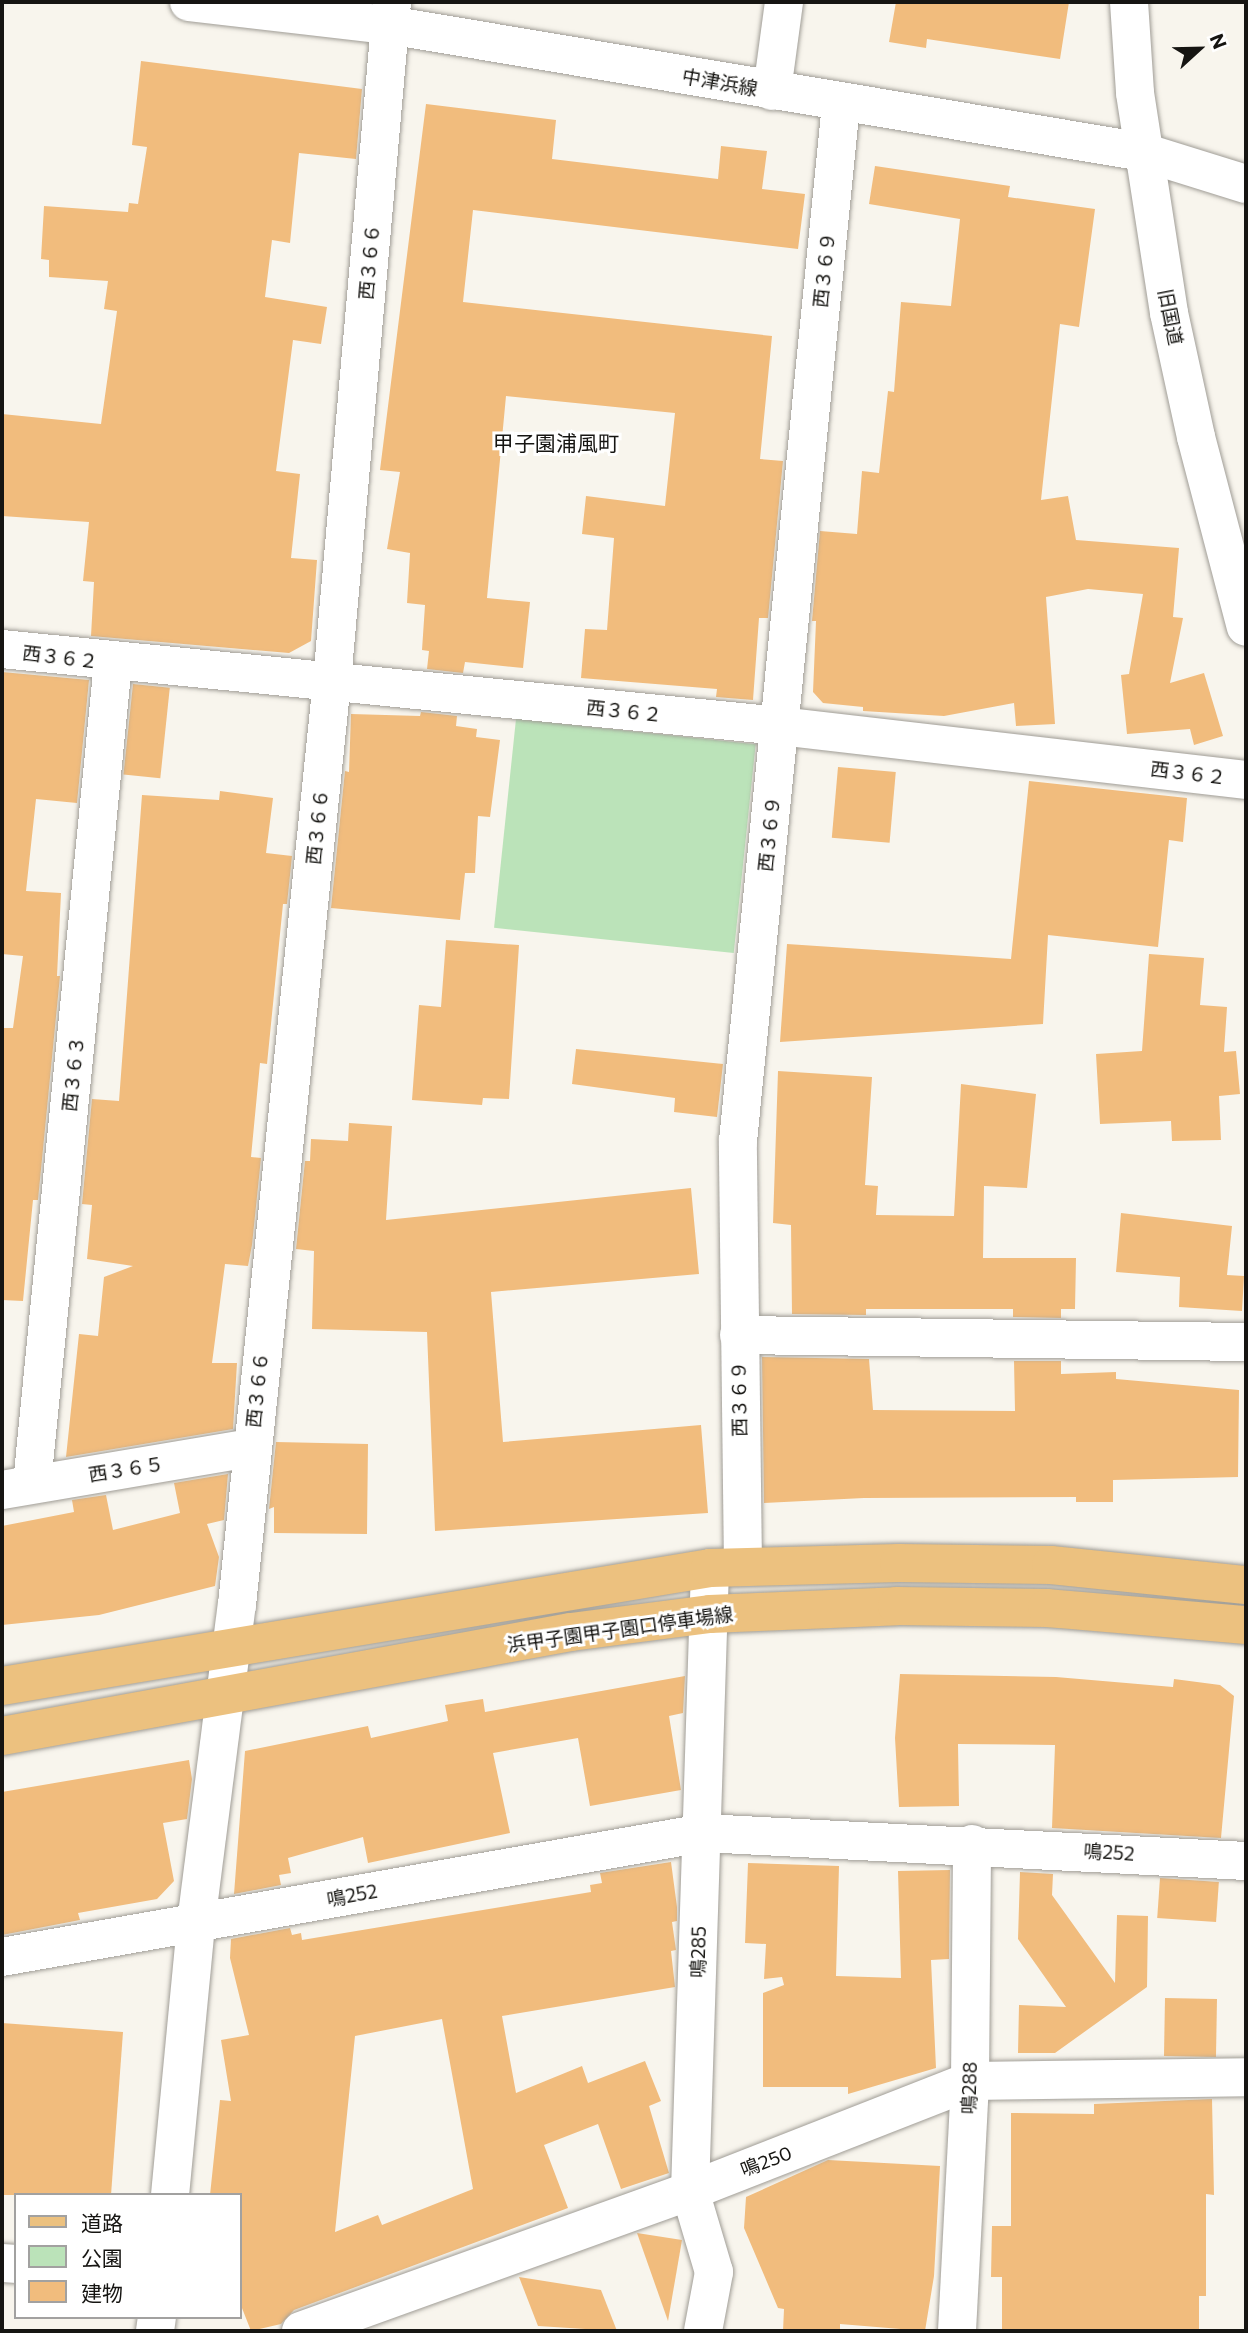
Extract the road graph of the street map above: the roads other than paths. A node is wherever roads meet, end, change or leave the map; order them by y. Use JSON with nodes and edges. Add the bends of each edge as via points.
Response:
{"nodes":[{"id":1,"x":189,"y":2,"type":"edge"},
{"id":2,"x":784,"y":2,"type":"edge"},
{"id":3,"x":1129,"y":2,"type":"edge"},
{"id":4,"x":390,"y":14,"type":"edge"},
{"id":5,"x":772,"y":91,"type":"junction"},
{"id":6,"x":841,"y":103,"type":"junction"},
{"id":7,"x":1143,"y":152,"type":"junction"},
{"id":8,"x":1246,"y":184,"type":"edge"},
{"id":9,"x":1246,"y":627,"type":"edge"},
{"id":10,"x":2,"y":649,"type":"edge"},
{"id":11,"x":113,"y":663,"type":"junction"},
{"id":12,"x":332,"y":681,"type":"junction"},
{"id":13,"x":780,"y":726,"type":"junction"},
{"id":14,"x":1246,"y":780,"type":"edge"},
{"id":15,"x":739,"y":1335,"type":"junction"},
{"id":16,"x":1246,"y":1342,"type":"edge"},
{"id":17,"x":251,"y":1448,"type":"junction"},
{"id":18,"x":17,"y":1487,"type":"edge"},
{"id":19,"x":726,"y":1567,"type":"junction"},
{"id":20,"x":1246,"y":1585,"type":"edge"},
{"id":21,"x":710,"y":1614,"type":"junction"},
{"id":22,"x":1246,"y":1625,"type":"edge"},
{"id":23,"x":232,"y":1650,"type":"junction"},
{"id":24,"x":2,"y":1686,"type":"edge"},
{"id":25,"x":225,"y":1696,"type":"junction"},
{"id":26,"x":2,"y":1736,"type":"edge"},
{"id":27,"x":703,"y":1833,"type":"junction"},
{"id":28,"x":972,"y":1844,"type":"junction"},
{"id":29,"x":1246,"y":1861,"type":"edge"},
{"id":30,"x":196,"y":1923,"type":"junction"},
{"id":31,"x":2,"y":1957,"type":"edge"},
{"id":32,"x":1246,"y":2077,"type":"edge"},
{"id":33,"x":970,"y":2081,"type":"junction"},
{"id":34,"x":690,"y":2191,"type":"junction"},
{"id":35,"x":170,"y":2193,"type":"edge"},
{"id":36,"x":302,"y":2331,"type":"edge"},
{"id":37,"x":703,"y":2331,"type":"edge"},
{"id":38,"x":957,"y":2331,"type":"edge"}],
"edges":[{"from":1,"to":4,"type":"street","name":"中津浜線"},
{"from":2,"to":5,"type":"street"},
{"from":3,"to":7,"type":"street","name":"旧国道"},
{"from":4,"to":5,"type":"street","name":"中津浜線"},
{"from":4,"to":12,"type":"street","name":"西３６６"},
{"from":5,"to":6,"type":"street","name":"中津浜線"},
{"from":6,"to":7,"type":"street","name":"中津浜線"},
{"from":6,"to":13,"type":"street","name":"西３６９"},
{"from":7,"to":8,"type":"street","name":"中津浜線"},
{"from":7,"to":9,"type":"street","name":"旧国道","via":[[1190,412]]},
{"from":10,"to":11,"type":"street","name":"西３６２"},
{"from":11,"to":12,"type":"street","name":"西３６２"},
{"from":11,"to":18,"type":"street","name":"西３６３"},
{"from":12,"to":13,"type":"street","name":"西３６２"},
{"from":12,"to":17,"type":"street","name":"西３６６"},
{"from":13,"to":14,"type":"street","name":"西３６２"},
{"from":13,"to":15,"type":"street","name":"西３６９","via":[[738,1141]]},
{"from":15,"to":16,"type":"street"},
{"from":15,"to":19,"type":"street","name":"西３６９"},
{"from":17,"to":18,"type":"street","name":"西３６５"},
{"from":17,"to":23,"type":"street","name":"西３６６"},
{"from":19,"to":20,"type":"main road","via":[[1051,1565]]},
{"from":19,"to":21,"type":"street","name":"鳴285"},
{"from":19,"to":23,"type":"main road"},
{"from":21,"to":22,"type":"main road","name":"浜甲子園甲子園口停車場線","via":[[897,1606],[1047,1608]]},
{"from":21,"to":25,"type":"main road","name":"浜甲子園甲子園口停車場線","via":[[571,1632]]},
{"from":21,"to":27,"type":"street","name":"鳴285"},
{"from":23,"to":24,"type":"main road"},
{"from":23,"to":25,"type":"street","name":"西３６６"},
{"from":25,"to":26,"type":"main road","name":"浜甲子園甲子園口停車場線"},
{"from":25,"to":30,"type":"street","name":"西３６６"},
{"from":27,"to":28,"type":"street","name":"鳴252"},
{"from":27,"to":30,"type":"street","name":"鳴252"},
{"from":27,"to":34,"type":"street","name":"鳴285"},
{"from":28,"to":29,"type":"street","name":"鳴252"},
{"from":28,"to":33,"type":"street","name":"鳴288"},
{"from":30,"to":31,"type":"street","name":"鳴252"},
{"from":30,"to":35,"type":"street","name":"西３６６"},
{"from":32,"to":33,"type":"street","name":"鳴250"},
{"from":33,"to":34,"type":"street","name":"鳴250"},
{"from":33,"to":38,"type":"street","name":"鳴288"},
{"from":34,"to":36,"type":"street","name":"鳴250"},
{"from":34,"to":37,"type":"street","name":"鳴285","via":[[714,2272]]}]}
